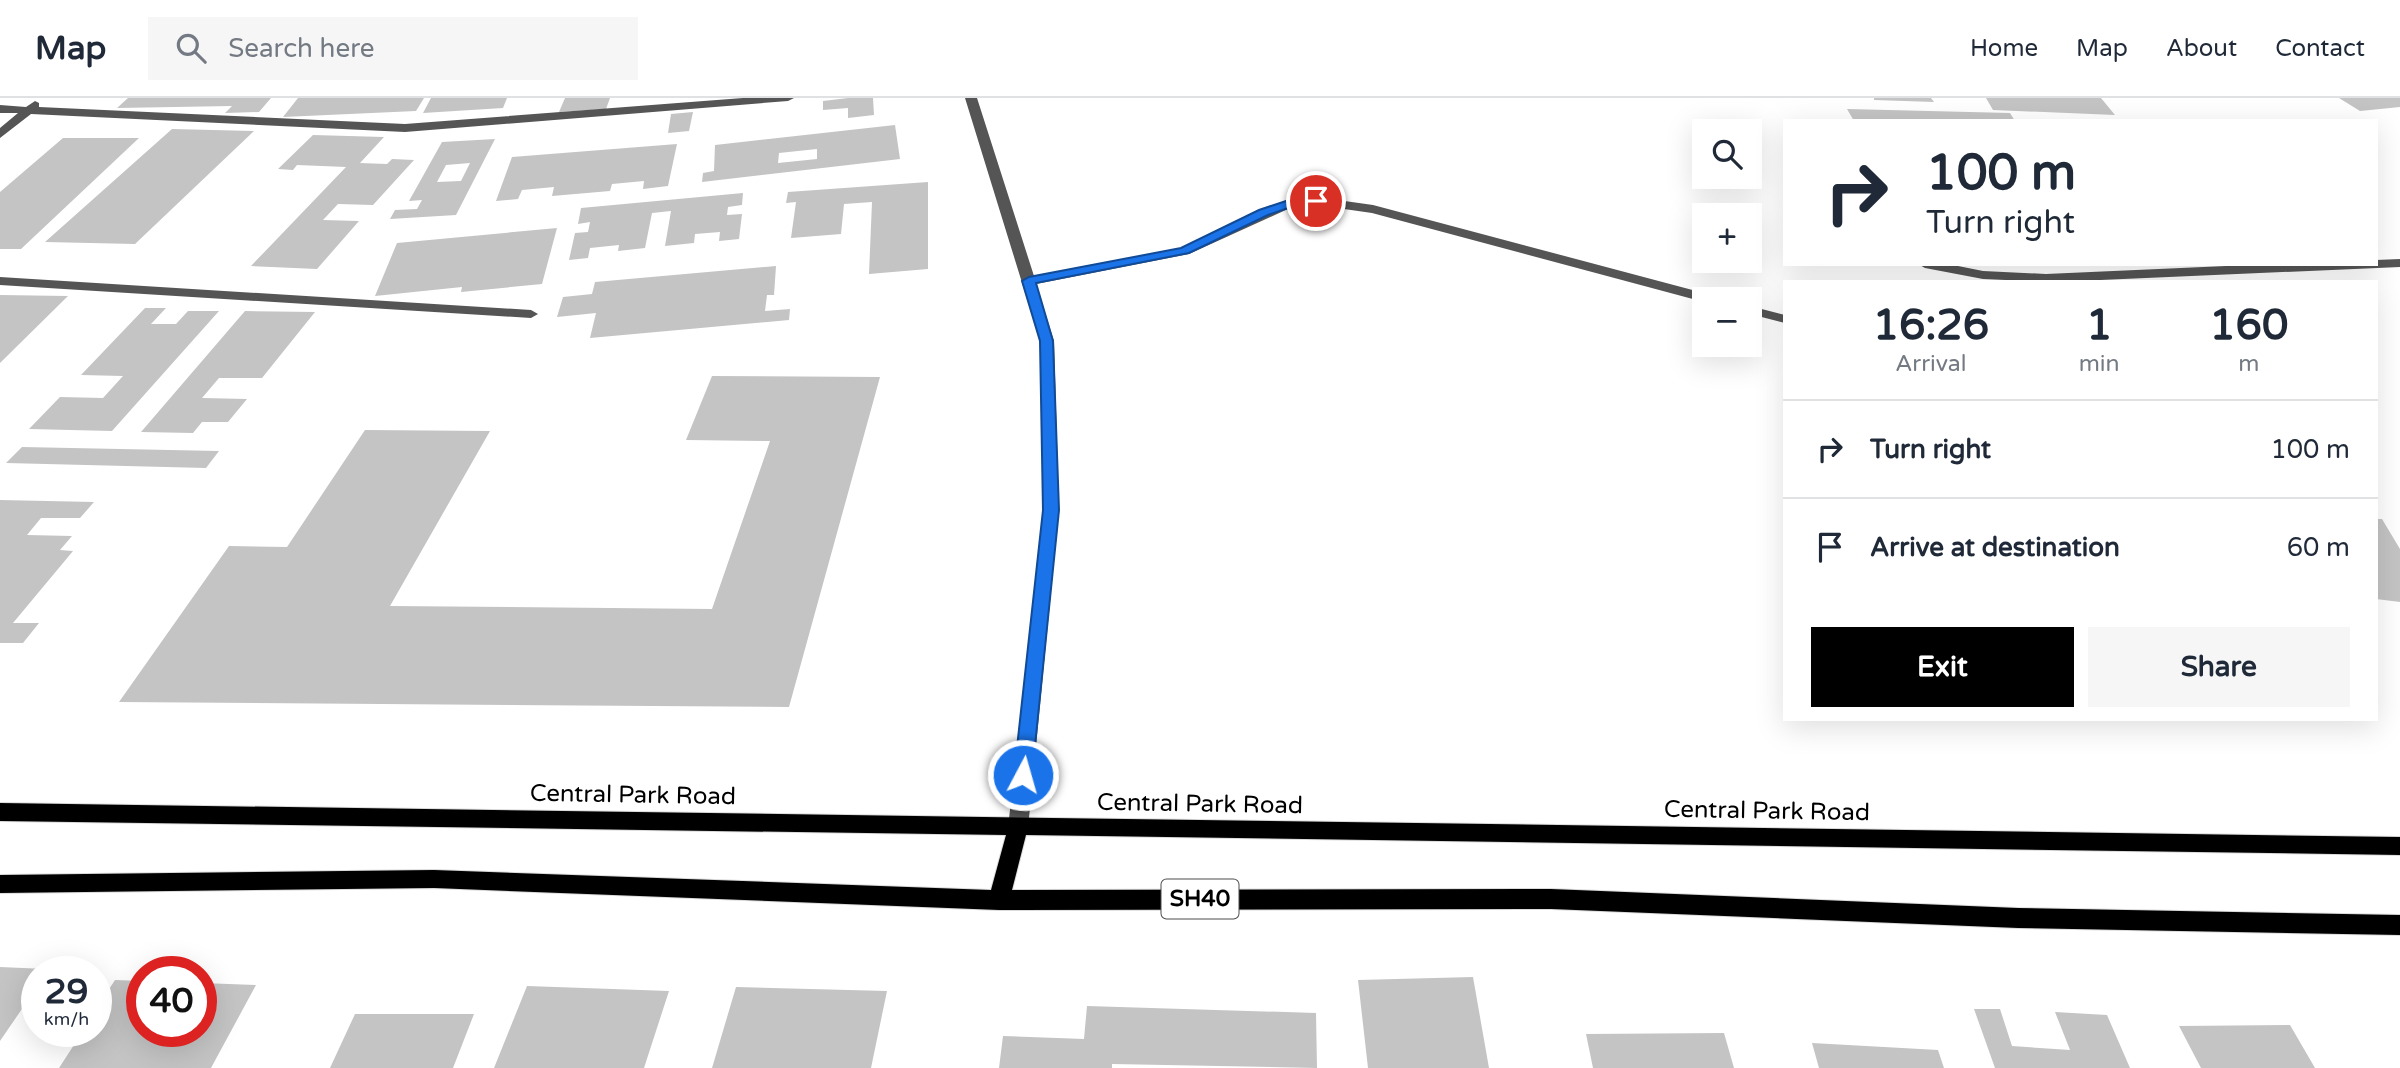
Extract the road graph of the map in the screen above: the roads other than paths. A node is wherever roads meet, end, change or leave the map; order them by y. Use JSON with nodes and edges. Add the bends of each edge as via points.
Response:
{"nodes":[{"id":1,"x":43,"y":98,"type":"edge"},
{"id":2,"x":788,"y":98,"type":"edge"},
{"id":3,"x":971,"y":98,"type":"edge"},
{"id":4,"x":0,"y":108,"type":"edge"},
{"id":5,"x":31,"y":109,"type":"junction"},
{"id":6,"x":0,"y":134,"type":"edge"},
{"id":7,"x":2400,"y":263,"type":"edge"},
{"id":8,"x":2378,"y":264,"type":"edge"},
{"id":9,"x":1936,"y":266,"type":"edge"},
{"id":10,"x":2340,"y":266,"type":"edge"},
{"id":11,"x":2128,"y":278,"type":"edge"},
{"id":12,"x":0,"y":281,"type":"edge"},
{"id":13,"x":1029,"y":281,"type":"junction"},
{"id":14,"x":1692,"y":294,"type":"edge"},
{"id":15,"x":1762,"y":313,"type":"edge"},
{"id":16,"x":531,"y":314,"type":"dead end"},
{"id":17,"x":1783,"y":318,"type":"edge"},
{"id":18,"x":0,"y":812,"type":"edge"},
{"id":19,"x":1018,"y":828,"type":"junction"},
{"id":20,"x":2400,"y":846,"type":"edge"},
{"id":21,"x":0,"y":884,"type":"edge"},
{"id":22,"x":999,"y":900,"type":"junction"},
{"id":23,"x":2400,"y":925,"type":"edge"}],
"edges":[{"from":1,"to":5,"type":"street"},
{"from":2,"to":5,"type":"street","via":[[405,128]]},
{"from":3,"to":13,"type":"street"},
{"from":4,"to":5,"type":"street"},
{"from":5,"to":6,"type":"street"},
{"from":7,"to":8,"type":"street"},
{"from":9,"to":11,"type":"street","via":[[1983,275]]},
{"from":10,"to":11,"type":"street"},
{"from":12,"to":16,"type":"street"},
{"from":13,"to":14,"type":"street","via":[[1184,251],[1263,213],[1316,201],[1373,209]]},
{"from":13,"to":19,"type":"street","via":[[1047,341],[1051,510]]},
{"from":15,"to":17,"type":"street"},
{"from":18,"to":19,"type":"main road","name":"Central Park Road"},
{"from":19,"to":20,"type":"main road","name":"Central Park Road"},
{"from":19,"to":22,"type":"main road"},
{"from":21,"to":22,"type":"main road","number":"SH40","via":[[435,879]]},
{"from":22,"to":23,"type":"main road","number":"SH40","via":[[1551,899],[2018,918]]}]}
